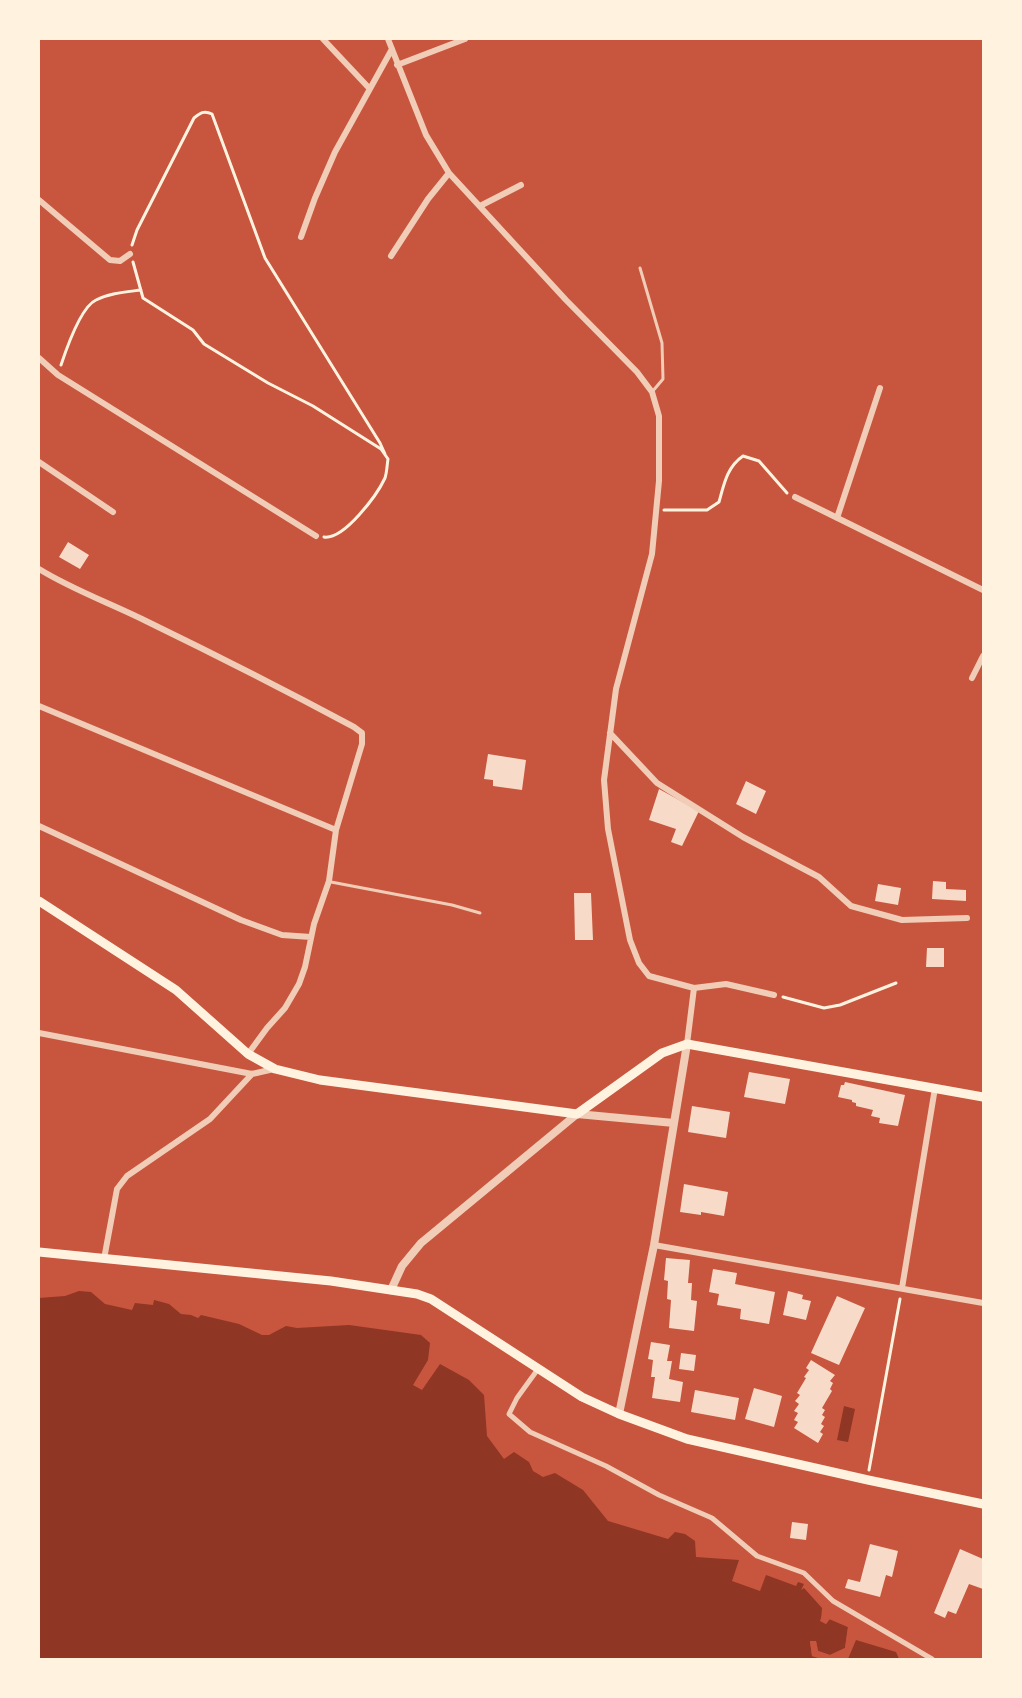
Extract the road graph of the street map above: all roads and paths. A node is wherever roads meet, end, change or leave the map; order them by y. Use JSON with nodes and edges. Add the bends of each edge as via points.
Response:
{"nodes":[{"id":1,"x":323,"y":39,"type":"edge"},
{"id":2,"x":388,"y":39,"type":"edge"},
{"id":3,"x":465,"y":39,"type":"edge"},
{"id":4,"x":392,"y":50,"type":"junction"},
{"id":5,"x":397,"y":65,"type":"junction"},
{"id":6,"x":369,"y":88,"type":"junction"},
{"id":7,"x":449,"y":173,"type":"junction"},
{"id":8,"x":521,"y":185,"type":"dead end"},
{"id":9,"x":39,"y":200,"type":"edge"},
{"id":10,"x":480,"y":206,"type":"junction"},
{"id":11,"x":301,"y":237,"type":"dead end"},
{"id":12,"x":129,"y":254,"type":"junction"},
{"id":13,"x":392,"y":256,"type":"dead end"},
{"id":14,"x":640,"y":268,"type":"dead end"},
{"id":15,"x":141,"y":290,"type":"junction"},
{"id":16,"x":39,"y":358,"type":"edge"},
{"id":17,"x":58,"y":375,"type":"junction"},
{"id":18,"x":880,"y":388,"type":"dead end"},
{"id":19,"x":652,"y":392,"type":"junction"},
{"id":20,"x":384,"y":454,"type":"junction"},
{"id":21,"x":39,"y":462,"type":"edge"},
{"id":22,"x":795,"y":497,"type":"joint"},
{"id":23,"x":656,"y":510,"type":"junction"},
{"id":24,"x":113,"y":512,"type":"dead end"},
{"id":25,"x":837,"y":518,"type":"junction"},
{"id":26,"x":316,"y":536,"type":"joint"},
{"id":27,"x":39,"y":569,"type":"edge"},
{"id":28,"x":983,"y":590,"type":"edge"},
{"id":29,"x":983,"y":656,"type":"edge"},
{"id":30,"x":972,"y":678,"type":"dead end"},
{"id":31,"x":39,"y":706,"type":"edge"},
{"id":32,"x":610,"y":733,"type":"junction"},
{"id":33,"x":39,"y":826,"type":"edge"},
{"id":34,"x":336,"y":830,"type":"junction"},
{"id":35,"x":329,"y":881,"type":"junction"},
{"id":36,"x":39,"y":901,"type":"edge"},
{"id":37,"x":480,"y":913,"type":"dead end"},
{"id":38,"x":967,"y":918,"type":"dead end"},
{"id":39,"x":311,"y":937,"type":"junction"},
{"id":40,"x":896,"y":983,"type":"dead end"},
{"id":41,"x":694,"y":988,"type":"junction"},
{"id":42,"x":774,"y":995,"type":"joint"},
{"id":43,"x":39,"y":1033,"type":"edge"},
{"id":44,"x":687,"y":1044,"type":"junction"},
{"id":45,"x":248,"y":1054,"type":"junction"},
{"id":46,"x":275,"y":1069,"type":"junction"},
{"id":47,"x":252,"y":1074,"type":"junction"},
{"id":48,"x":935,"y":1088,"type":"junction"},
{"id":49,"x":983,"y":1097,"type":"edge"},
{"id":50,"x":577,"y":1114,"type":"junction"},
{"id":51,"x":674,"y":1123,"type":"junction"},
{"id":52,"x":654,"y":1245,"type":"junction"},
{"id":53,"x":39,"y":1252,"type":"edge"},
{"id":54,"x":104,"y":1259,"type":"junction"},
{"id":55,"x":902,"y":1288,"type":"junction"},
{"id":56,"x":391,"y":1290,"type":"junction"},
{"id":57,"x":983,"y":1303,"type":"edge"},
{"id":58,"x":538,"y":1369,"type":"junction"},
{"id":59,"x":619,"y":1414,"type":"junction"},
{"id":60,"x":868,"y":1480,"type":"junction"},
{"id":61,"x":983,"y":1504,"type":"edge"},
{"id":62,"x":932,"y":1659,"type":"edge"}],
"edges":[{"from":1,"to":6,"type":"street"},
{"from":2,"to":4,"type":"street"},
{"from":3,"to":5,"type":"street"},
{"from":4,"to":5,"type":"street"},
{"from":4,"to":6,"type":"street"},
{"from":5,"to":7,"type":"street","via":[[426,135]]},
{"from":6,"to":11,"type":"street","via":[[335,152]]},
{"from":7,"to":10,"type":"street"},
{"from":7,"to":13,"type":"street"},
{"from":8,"to":10,"type":"street"},
{"from":9,"to":12,"type":"street","via":[[110,260],[120,261]]},
{"from":10,"to":19,"type":"street"},
{"from":12,"to":15,"type":"path"},
{"from":12,"to":20,"type":"path","via":[[137,230],[194,118],[207,111],[212,114],[265,258]]},
{"from":14,"to":19,"type":"lane","via":[[662,344],[663,379]]},
{"from":15,"to":17,"type":"path","via":[[93,300],[68,343]]},
{"from":15,"to":20,"type":"path","via":[[143,298],[193,330],[204,344],[313,406]]},
{"from":16,"to":17,"type":"street"},
{"from":17,"to":26,"type":"street"},
{"from":18,"to":25,"type":"street"},
{"from":19,"to":23,"type":"street","via":[[659,416]]},
{"from":20,"to":26,"type":"path","via":[[388,459],[386,476],[368,503],[344,530],[331,538]]},
{"from":21,"to":24,"type":"street"},
{"from":22,"to":23,"type":"path","via":[[786,493],[759,461],[743,456],[735,461],[725,478],[719,502],[707,510]]},
{"from":22,"to":25,"type":"street"},
{"from":23,"to":32,"type":"street","via":[[652,554],[616,689]]},
{"from":25,"to":28,"type":"street"},
{"from":27,"to":34,"type":"street","via":[[235,664],[362,733]]},
{"from":29,"to":30,"type":"street"},
{"from":31,"to":34,"type":"street"},
{"from":32,"to":38,"type":"street","via":[[657,783],[752,842],[819,877],[851,906],[902,920]]},
{"from":32,"to":41,"type":"street","via":[[604,780],[608,829],[630,940],[649,976]]},
{"from":33,"to":39,"type":"street","via":[[241,920],[282,935]]},
{"from":34,"to":35,"type":"street"},
{"from":35,"to":37,"type":"lane"},
{"from":35,"to":39,"type":"street"},
{"from":36,"to":45,"type":"main road","via":[[176,990]]},
{"from":39,"to":45,"type":"street","via":[[298,984],[285,1008]]},
{"from":40,"to":42,"type":"path","via":[[824,1008]]},
{"from":41,"to":42,"type":"street","via":[[726,984]]},
{"from":41,"to":44,"type":"street"},
{"from":43,"to":47,"type":"street"},
{"from":44,"to":48,"type":"main road"},
{"from":44,"to":50,"type":"main road","via":[[662,1053]]},
{"from":44,"to":51,"type":"street"},
{"from":45,"to":46,"type":"main road"},
{"from":46,"to":47,"type":"street"},
{"from":46,"to":50,"type":"main road","via":[[320,1080]]},
{"from":47,"to":54,"type":"street","via":[[210,1119],[127,1176],[117,1189]]},
{"from":48,"to":49,"type":"main road"},
{"from":48,"to":55,"type":"street"},
{"from":50,"to":51,"type":"street"},
{"from":50,"to":56,"type":"street","via":[[427,1237],[402,1266]]},
{"from":51,"to":52,"type":"street"},
{"from":52,"to":55,"type":"street"},
{"from":52,"to":59,"type":"street"},
{"from":53,"to":54,"type":"main road"},
{"from":54,"to":56,"type":"main road"},
{"from":55,"to":57,"type":"street"},
{"from":55,"to":60,"type":"path"},
{"from":56,"to":58,"type":"main road","via":[[431,1299]]},
{"from":58,"to":59,"type":"main road"},
{"from":58,"to":62,"type":"street","via":[[509,1414],[530,1432],[712,1518],[758,1556],[804,1573],[833,1601]]},
{"from":59,"to":60,"type":"main road","via":[[687,1439]]},
{"from":60,"to":61,"type":"main road"}]}
